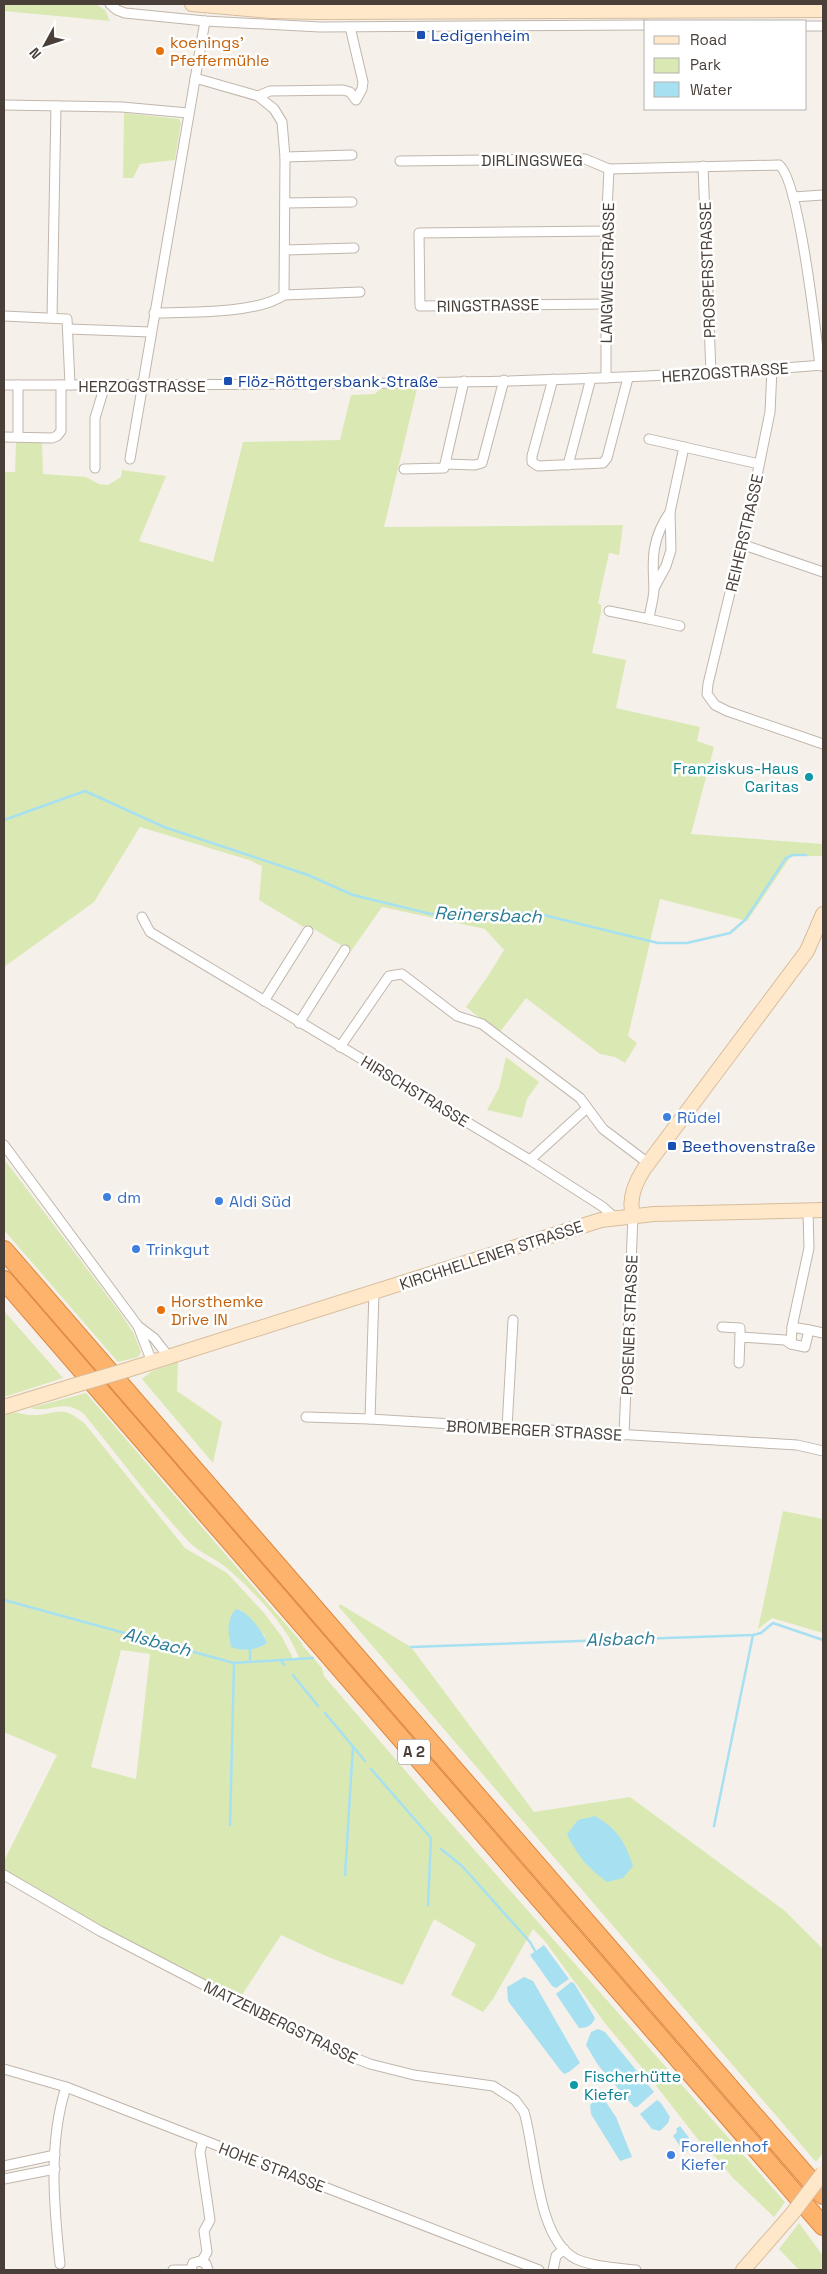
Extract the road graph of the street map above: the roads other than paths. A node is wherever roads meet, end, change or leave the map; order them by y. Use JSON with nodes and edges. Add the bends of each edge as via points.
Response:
{"nodes":[{"id":1,"x":110,"y":4,"type":"edge"},
{"id":2,"x":192,"y":4,"type":"edge"},
{"id":3,"x":823,"y":10,"type":"edge"},
{"id":4,"x":205,"y":21,"type":"junction"},
{"id":5,"x":644,"y":25,"type":"edge"},
{"id":6,"x":807,"y":26,"type":"edge"},
{"id":7,"x":823,"y":26,"type":"edge"},
{"id":8,"x":350,"y":27,"type":"junction"},
{"id":9,"x":195,"y":78,"type":"junction"},
{"id":10,"x":258,"y":96,"type":"junction"},
{"id":11,"x":4,"y":105,"type":"edge"},
{"id":12,"x":56,"y":106,"type":"junction"},
{"id":13,"x":188,"y":114,"type":"junction"},
{"id":14,"x":352,"y":156,"type":"dead end"},
{"id":15,"x":285,"y":157,"type":"junction"},
{"id":16,"x":400,"y":161,"type":"dead end"},
{"id":17,"x":703,"y":166,"type":"junction"},
{"id":18,"x":609,"y":168,"type":"junction"},
{"id":19,"x":823,"y":195,"type":"edge"},
{"id":20,"x":793,"y":197,"type":"junction"},
{"id":21,"x":352,"y":202,"type":"dead end"},
{"id":22,"x":284,"y":203,"type":"junction"},
{"id":23,"x":606,"y":231,"type":"junction"},
{"id":24,"x":354,"y":248,"type":"dead end"},
{"id":25,"x":285,"y":250,"type":"junction"},
{"id":26,"x":360,"y":292,"type":"dead end"},
{"id":27,"x":284,"y":295,"type":"junction"},
{"id":28,"x":606,"y":304,"type":"junction"},
{"id":29,"x":154,"y":313,"type":"junction"},
{"id":30,"x":4,"y":316,"type":"edge"},
{"id":31,"x":52,"y":318,"type":"junction"},
{"id":32,"x":68,"y":329,"type":"junction"},
{"id":33,"x":151,"y":332,"type":"junction"},
{"id":34,"x":821,"y":366,"type":"edge"},
{"id":35,"x":772,"y":369,"type":"junction"},
{"id":36,"x":710,"y":374,"type":"junction"},
{"id":37,"x":591,"y":378,"type":"junction"},
{"id":38,"x":606,"y":378,"type":"junction"},
{"id":39,"x":628,"y":378,"type":"junction"},
{"id":40,"x":553,"y":379,"type":"junction"},
{"id":41,"x":504,"y":380,"type":"junction"},
{"id":42,"x":464,"y":381,"type":"junction"},
{"id":43,"x":4,"y":385,"type":"edge"},
{"id":44,"x":18,"y":385,"type":"junction"},
{"id":45,"x":65,"y":385,"type":"junction"},
{"id":46,"x":105,"y":385,"type":"junction"},
{"id":47,"x":142,"y":386,"type":"junction"},
{"id":48,"x":4,"y":436,"type":"edge"},
{"id":49,"x":18,"y":437,"type":"junction"},
{"id":50,"x":649,"y":439,"type":"dead end"},
{"id":51,"x":684,"y":447,"type":"junction"},
{"id":52,"x":130,"y":459,"type":"dead end"},
{"id":53,"x":445,"y":464,"type":"junction"},
{"id":54,"x":759,"y":464,"type":"junction"},
{"id":55,"x":568,"y":466,"type":"junction"},
{"id":56,"x":95,"y":468,"type":"dead end"},
{"id":57,"x":404,"y":469,"type":"dead end"},
{"id":58,"x":670,"y":512,"type":"junction"},
{"id":59,"x":741,"y":544,"type":"junction"},
{"id":60,"x":823,"y":572,"type":"edge"},
{"id":61,"x":654,"y":588,"type":"junction"},
{"id":62,"x":610,"y":611,"type":"dead end"},
{"id":63,"x":649,"y":619,"type":"junction"},
{"id":64,"x":680,"y":626,"type":"dead end"},
{"id":65,"x":823,"y":744,"type":"edge"},
{"id":66,"x":823,"y":914,"type":"edge"},
{"id":67,"x":142,"y":917,"type":"dead end"},
{"id":68,"x":308,"y":931,"type":"dead end"},
{"id":69,"x":345,"y":950,"type":"dead end"},
{"id":70,"x":264,"y":1001,"type":"junction"},
{"id":71,"x":300,"y":1022,"type":"junction"},
{"id":72,"x":340,"y":1047,"type":"junction"},
{"id":73,"x":587,"y":1108,"type":"junction"},
{"id":74,"x":4,"y":1146,"type":"edge"},
{"id":75,"x":530,"y":1160,"type":"junction"},
{"id":76,"x":648,"y":1163,"type":"junction"},
{"id":77,"x":823,"y":1210,"type":"edge"},
{"id":78,"x":808,"y":1211,"type":"junction"},
{"id":79,"x":633,"y":1215,"type":"junction"},
{"id":80,"x":615,"y":1218,"type":"junction"},
{"id":81,"x":4,"y":1250,"type":"edge"},
{"id":82,"x":4,"y":1280,"type":"edge"},
{"id":83,"x":374,"y":1292,"type":"junction"},
{"id":84,"x":513,"y":1320,"type":"dead end"},
{"id":85,"x":138,"y":1326,"type":"junction"},
{"id":86,"x":722,"y":1327,"type":"dead end"},
{"id":87,"x":792,"y":1327,"type":"junction"},
{"id":88,"x":809,"y":1330,"type":"junction"},
{"id":89,"x":823,"y":1333,"type":"edge"},
{"id":90,"x":740,"y":1338,"type":"junction"},
{"id":91,"x":791,"y":1344,"type":"junction"},
{"id":92,"x":169,"y":1357,"type":"junction"},
{"id":93,"x":152,"y":1362,"type":"junction"},
{"id":94,"x":739,"y":1363,"type":"dead end"},
{"id":95,"x":4,"y":1407,"type":"edge"},
{"id":96,"x":306,"y":1417,"type":"dead end"},
{"id":97,"x":370,"y":1419,"type":"junction"},
{"id":98,"x":507,"y":1428,"type":"junction"},
{"id":99,"x":624,"y":1435,"type":"junction"},
{"id":100,"x":823,"y":1451,"type":"edge"},
{"id":101,"x":4,"y":1875,"type":"edge"},
{"id":102,"x":4,"y":2069,"type":"edge"},
{"id":103,"x":66,"y":2088,"type":"junction"},
{"id":104,"x":203,"y":2140,"type":"junction"},
{"id":105,"x":55,"y":2155,"type":"junction"},
{"id":106,"x":4,"y":2166,"type":"edge"},
{"id":107,"x":55,"y":2169,"type":"junction"},
{"id":108,"x":823,"y":2173,"type":"edge"},
{"id":109,"x":4,"y":2180,"type":"edge"},
{"id":110,"x":823,"y":2195,"type":"edge"},
{"id":111,"x":823,"y":2226,"type":"edge"},
{"id":112,"x":564,"y":2249,"type":"junction"},
{"id":113,"x":60,"y":2264,"type":"dead end"},
{"id":114,"x":208,"y":2267,"type":"edge"},
{"id":115,"x":173,"y":2270,"type":"edge"},
{"id":116,"x":191,"y":2270,"type":"edge"},
{"id":117,"x":539,"y":2270,"type":"edge"},
{"id":118,"x":553,"y":2270,"type":"edge"},
{"id":119,"x":636,"y":2270,"type":"edge"},
{"id":120,"x":743,"y":2270,"type":"edge"}],
"edges":[{"from":1,"to":4,"type":"street","via":[[125,13]]},
{"from":2,"to":3,"type":"main road","via":[[318,12]]},
{"from":4,"to":8,"type":"street"},
{"from":4,"to":9,"type":"street"},
{"from":5,"to":8,"type":"street"},
{"from":6,"to":7,"type":"street"},
{"from":8,"to":10,"type":"street","via":[[363,82],[356,100],[350,92],[343,90],[270,91]]},
{"from":9,"to":10,"type":"street"},
{"from":9,"to":13,"type":"street"},
{"from":10,"to":15,"type":"street","via":[[280,117]]},
{"from":11,"to":12,"type":"street"},
{"from":12,"to":13,"type":"street","via":[[122,107]]},
{"from":12,"to":31,"type":"street"},
{"from":13,"to":29,"type":"street"},
{"from":14,"to":15,"type":"street"},
{"from":15,"to":22,"type":"street"},
{"from":16,"to":18,"type":"street","name":"DIRLINGSWEG","via":[[585,159]]},
{"from":17,"to":18,"type":"street","name":"DIRLINGSWEG"},
{"from":17,"to":20,"type":"street","name":"DIRLINGSWEG","via":[[782,166]]},
{"from":17,"to":36,"type":"street","name":"PROSPERSTRASSE"},
{"from":18,"to":23,"type":"street","name":"LANGWEGSTRASSE"},
{"from":19,"to":20,"type":"street"},
{"from":20,"to":34,"type":"street"},
{"from":21,"to":22,"type":"street"},
{"from":22,"to":25,"type":"street"},
{"from":23,"to":28,"type":"street","name":"LANGWEGSTRASSE"},
{"from":23,"to":28,"type":"street","name":"RINGSTRASSE","via":[[419,234],[420,306]]},
{"from":24,"to":25,"type":"street"},
{"from":25,"to":27,"type":"street"},
{"from":26,"to":27,"type":"street"},
{"from":27,"to":29,"type":"street","via":[[272,303],[251,306],[206,312]]},
{"from":28,"to":38,"type":"street","name":"LANGWEGSTRASSE"},
{"from":29,"to":33,"type":"street"},
{"from":30,"to":31,"type":"street"},
{"from":31,"to":32,"type":"street","via":[[67,319]]},
{"from":32,"to":33,"type":"street"},
{"from":32,"to":45,"type":"street"},
{"from":33,"to":47,"type":"street"},
{"from":34,"to":35,"type":"street","name":"HERZOGSTRASSE"},
{"from":35,"to":36,"type":"street","name":"HERZOGSTRASSE"},
{"from":35,"to":54,"type":"street","name":"REIHERSTRASSE","via":[[770,412]]},
{"from":36,"to":39,"type":"street","name":"HERZOGSTRASSE"},
{"from":37,"to":38,"type":"street","name":"HERZOGSTRASSE"},
{"from":37,"to":40,"type":"street","name":"HERZOGSTRASSE"},
{"from":37,"to":55,"type":"street"},
{"from":38,"to":39,"type":"street","name":"HERZOGSTRASSE"},
{"from":39,"to":55,"type":"street","via":[[605,461],[598,465]]},
{"from":40,"to":41,"type":"street","name":"HERZOGSTRASSE"},
{"from":40,"to":55,"type":"street","via":[[532,461],[538,466]]},
{"from":41,"to":42,"type":"street","name":"HERZOGSTRASSE"},
{"from":41,"to":53,"type":"street","via":[[482,463]]},
{"from":42,"to":47,"type":"street","name":"HERZOGSTRASSE"},
{"from":42,"to":53,"type":"street"},
{"from":43,"to":44,"type":"street","name":"HERZOGSTRASSE"},
{"from":44,"to":45,"type":"street","name":"HERZOGSTRASSE"},
{"from":44,"to":49,"type":"street"},
{"from":45,"to":46,"type":"street","name":"HERZOGSTRASSE"},
{"from":45,"to":49,"type":"street","name":"HERZOGSTRASSE","via":[[59,434],[52,438]]},
{"from":46,"to":47,"type":"street","name":"HERZOGSTRASSE"},
{"from":46,"to":56,"type":"street","via":[[95,418]]},
{"from":47,"to":52,"type":"street"},
{"from":48,"to":49,"type":"street","name":"HERZOGSTRASSE"},
{"from":50,"to":51,"type":"street"},
{"from":51,"to":54,"type":"street"},
{"from":51,"to":58,"type":"street"},
{"from":53,"to":57,"type":"street","via":[[444,468]]},
{"from":54,"to":59,"type":"street","name":"REIHERSTRASSE"},
{"from":58,"to":61,"type":"street","via":[[671,550]]},
{"from":58,"to":61,"type":"street","via":[[653,549],[651,578]]},
{"from":59,"to":60,"type":"street"},
{"from":59,"to":65,"type":"street","name":"REIHERSTRASSE","via":[[707,694],[715,705],[727,711]]},
{"from":61,"to":63,"type":"street"},
{"from":62,"to":63,"type":"street"},
{"from":63,"to":64,"type":"street"},
{"from":66,"to":76,"type":"main road","via":[[807,951]]},
{"from":67,"to":70,"type":"street","name":"HIRSCHSTRASSE","via":[[150,932]]},
{"from":68,"to":70,"type":"street"},
{"from":69,"to":71,"type":"street"},
{"from":70,"to":71,"type":"street","name":"HIRSCHSTRASSE"},
{"from":71,"to":72,"type":"street","name":"HIRSCHSTRASSE"},
{"from":72,"to":73,"type":"street","via":[[389,976],[402,974],[457,1016],[482,1024],[580,1098]]},
{"from":72,"to":75,"type":"street","name":"HIRSCHSTRASSE"},
{"from":73,"to":75,"type":"street"},
{"from":73,"to":76,"type":"street","via":[[604,1129]]},
{"from":74,"to":85,"type":"street"},
{"from":75,"to":80,"type":"street","name":"HIRSCHSTRASSE"},
{"from":76,"to":79,"type":"main road","via":[[631,1197]]},
{"from":77,"to":78,"type":"main road","name":"KIRCHHELLENER STRASSE"},
{"from":78,"to":79,"type":"main road","name":"KIRCHHELLENER STRASSE"},
{"from":78,"to":87,"type":"street","via":[[809,1248]]},
{"from":79,"to":80,"type":"main road","name":"KIRCHHELLENER STRASSE"},
{"from":79,"to":99,"type":"street","name":"POSENER STRASSE"},
{"from":80,"to":83,"type":"main road","name":"KIRCHHELLENER STRASSE","via":[[580,1226]]},
{"from":81,"to":110,"type":"highway","number":"A 2"},
{"from":82,"to":111,"type":"highway","number":"A 2"},
{"from":83,"to":92,"type":"main road","name":"KIRCHHELLENER STRASSE"},
{"from":83,"to":97,"type":"street"},
{"from":84,"to":98,"type":"street"},
{"from":85,"to":92,"type":"street","via":[[154,1338]]},
{"from":85,"to":93,"type":"street"},
{"from":86,"to":90,"type":"street","via":[[740,1328]]},
{"from":87,"to":88,"type":"street"},
{"from":87,"to":91,"type":"street"},
{"from":88,"to":89,"type":"street"},
{"from":88,"to":91,"type":"street","via":[[806,1347]]},
{"from":90,"to":91,"type":"street","via":[[785,1340]]},
{"from":90,"to":94,"type":"street"},
{"from":92,"to":93,"type":"main road","name":"KIRCHHELLENER STRASSE"},
{"from":93,"to":95,"type":"main road","name":"KIRCHHELLENER STRASSE","bridge":true},
{"from":96,"to":97,"type":"street","name":"BROMBERGER STRASSE"},
{"from":97,"to":98,"type":"street","name":"BROMBERGER STRASSE"},
{"from":98,"to":99,"type":"street","name":"BROMBERGER STRASSE"},
{"from":99,"to":100,"type":"street","name":"BROMBERGER STRASSE","via":[[797,1445]]},
{"from":101,"to":112,"type":"street","name":"MATZENBERGSTRASSE","via":[[117,1940],[335,2050],[370,2064],[414,2075],[492,2086],[505,2092],[518,2102],[524,2112],[546,2213],[555,2237]]},
{"from":102,"to":103,"type":"street","name":"HOHE STRASSE"},
{"from":103,"to":104,"type":"street","name":"HOHE STRASSE"},
{"from":103,"to":105,"type":"street","via":[[60,2107]]},
{"from":104,"to":114,"type":"street","via":[[200,2152],[210,2220],[204,2231]]},
{"from":104,"to":117,"type":"street","name":"HOHE STRASSE"},
{"from":105,"to":106,"type":"street"},
{"from":105,"to":107,"type":"street"},
{"from":107,"to":109,"type":"street"},
{"from":107,"to":113,"type":"street"},
{"from":108,"to":120,"type":"main road","bridge":true},
{"from":112,"to":118,"type":"street","via":[[556,2256]]},
{"from":112,"to":119,"type":"street","via":[[587,2262]]},
{"from":114,"to":116,"type":"street","via":[[193,2263]]},
{"from":115,"to":116,"type":"street"}]}
